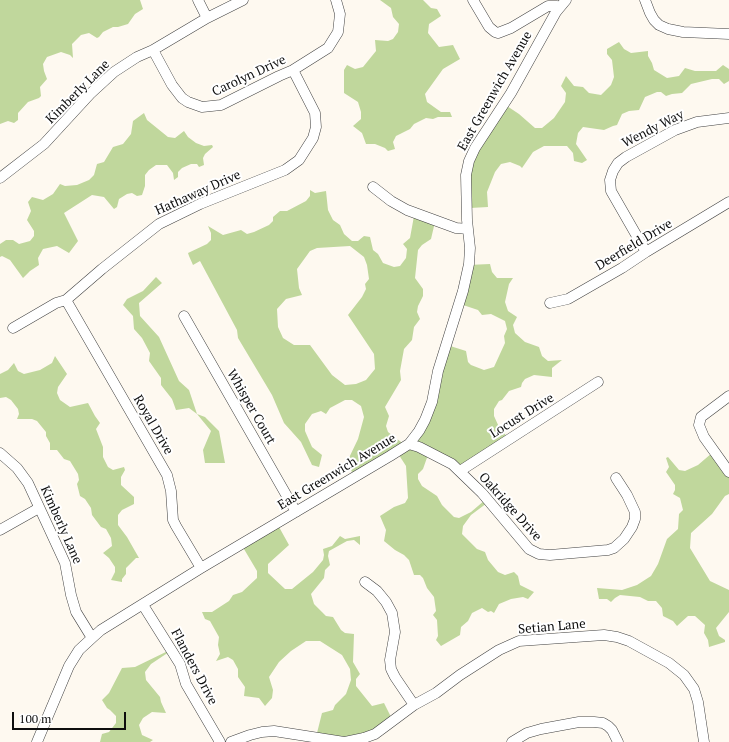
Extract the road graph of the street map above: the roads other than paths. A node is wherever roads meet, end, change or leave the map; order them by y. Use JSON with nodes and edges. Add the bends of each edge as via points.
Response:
{"nodes":[{"id":1,"x":198,"y":0,"type":"edge"},
{"id":2,"x":243,"y":0,"type":"edge"},
{"id":3,"x":336,"y":0,"type":"edge"},
{"id":4,"x":472,"y":0,"type":"edge"},
{"id":5,"x":566,"y":0,"type":"edge"},
{"id":6,"x":645,"y":0,"type":"edge"},
{"id":7,"x":559,"y":8,"type":"junction"},
{"id":8,"x":207,"y":18,"type":"junction"},
{"id":9,"x":729,"y":34,"type":"edge"},
{"id":10,"x":153,"y":50,"type":"junction"},
{"id":11,"x":293,"y":70,"type":"junction"},
{"id":12,"x":729,"y":118,"type":"edge"},
{"id":13,"x":0,"y":178,"type":"edge"},
{"id":14,"x":373,"y":186,"type":"dead end"},
{"id":15,"x":729,"y":202,"type":"edge"},
{"id":16,"x":468,"y":229,"type":"junction"},
{"id":17,"x":646,"y":252,"type":"junction"},
{"id":18,"x":66,"y":300,"type":"junction"},
{"id":19,"x":550,"y":303,"type":"dead end"},
{"id":20,"x":184,"y":316,"type":"dead end"},
{"id":21,"x":13,"y":328,"type":"dead end"},
{"id":22,"x":598,"y":382,"type":"dead end"},
{"id":23,"x":729,"y":396,"type":"edge"},
{"id":24,"x":409,"y":444,"type":"junction"},
{"id":25,"x":0,"y":453,"type":"edge"},
{"id":26,"x":460,"y":471,"type":"junction"},
{"id":27,"x":729,"y":472,"type":"edge"},
{"id":28,"x":616,"y":478,"type":"dead end"},
{"id":29,"x":39,"y":508,"type":"junction"},
{"id":30,"x":296,"y":512,"type":"junction"},
{"id":31,"x":0,"y":530,"type":"edge"},
{"id":32,"x":201,"y":568,"type":"junction"},
{"id":33,"x":365,"y":582,"type":"dead end"},
{"id":34,"x":143,"y":605,"type":"junction"},
{"id":35,"x":92,"y":638,"type":"junction"},
{"id":36,"x":414,"y":705,"type":"junction"},
{"id":37,"x":37,"y":742,"type":"edge"},
{"id":38,"x":220,"y":742,"type":"edge"},
{"id":39,"x":231,"y":742,"type":"edge"},
{"id":40,"x":345,"y":742,"type":"edge"},
{"id":41,"x":512,"y":742,"type":"edge"},
{"id":42,"x":618,"y":742,"type":"edge"},
{"id":43,"x":704,"y":742,"type":"edge"}],
"edges":[{"from":1,"to":8,"type":"street"},
{"from":2,"to":8,"type":"street","name":"Kimberly Lane"},
{"from":3,"to":11,"type":"street","name":"Carolyn Drive","via":[[340,14],[338,32],[333,41],[328,48]]},
{"from":4,"to":7,"type":"street","via":[[489,26],[498,33],[548,6]]},
{"from":5,"to":7,"type":"street","name":"East Greenwich Avenue"},
{"from":6,"to":9,"type":"street","via":[[654,20],[668,29]]},
{"from":7,"to":16,"type":"street","name":"East Greenwich Avenue","via":[[472,155],[466,175]]},
{"from":8,"to":10,"type":"street","name":"Kimberly Lane"},
{"from":10,"to":11,"type":"street","name":"Carolyn Drive","via":[[177,93],[188,102],[202,108],[221,105]]},
{"from":10,"to":13,"type":"street","name":"Kimberly Lane","via":[[114,72],[44,144]]},
{"from":11,"to":18,"type":"street","name":"Hathaway Drive","via":[[315,112],[316,127],[313,138],[299,160],[285,170],[200,204],[159,224]]},
{"from":12,"to":17,"type":"street","name":"Wendy Way","via":[[697,122],[675,130],[626,157],[613,171],[610,180],[611,191]]},
{"from":14,"to":16,"type":"street","via":[[407,210],[456,228]]},
{"from":15,"to":17,"type":"street","name":"Deerfield Drive"},
{"from":16,"to":24,"type":"street","name":"East Greenwich Avenue","via":[[469,264],[463,291],[438,371],[432,402],[419,432]]},
{"from":17,"to":19,"type":"street","name":"Deerfield Drive","via":[[568,299]]},
{"from":18,"to":21,"type":"street","name":"Hathaway Drive","via":[[56,303]]},
{"from":18,"to":32,"type":"street","name":"Royal Drive","via":[[167,475],[173,520]]},
{"from":20,"to":30,"type":"street","name":"Whisper Court"},
{"from":22,"to":26,"type":"street","name":"Locust Drive"},
{"from":23,"to":27,"type":"street","via":[[701,417],[699,425],[704,437]]},
{"from":24,"to":26,"type":"street","name":"Oakridge Drive","via":[[431,452]]},
{"from":24,"to":30,"type":"street","name":"East Greenwich Avenue"},
{"from":25,"to":29,"type":"street","name":"Kimberly Lane","via":[[28,482]]},
{"from":26,"to":28,"type":"street","name":"Oakridge Drive","via":[[529,549],[539,554],[550,555],[608,550],[624,539],[632,527],[635,512]]},
{"from":29,"to":31,"type":"street"},
{"from":29,"to":35,"type":"street","name":"Kimberly Lane","via":[[66,563],[76,612]]},
{"from":30,"to":32,"type":"street","name":"East Greenwich Avenue"},
{"from":32,"to":34,"type":"street","name":"East Greenwich Avenue"},
{"from":33,"to":36,"type":"street","via":[[386,602],[392,613],[395,632],[391,669]]},
{"from":34,"to":35,"type":"street","name":"East Greenwich Avenue"},
{"from":34,"to":38,"type":"street","name":"Flanders Drive","via":[[177,658],[186,684]]},
{"from":35,"to":37,"type":"street","name":"East Greenwich Avenue","via":[[79,650],[69,666]]},
{"from":36,"to":40,"type":"street","name":"Setian Lane","via":[[375,734]]},
{"from":36,"to":43,"type":"street","name":"Setian Lane","via":[[499,650],[519,641],[604,635],[628,641],[669,663],[684,675],[694,689],[698,702]]},
{"from":39,"to":40,"type":"street","name":"Setian Lane","via":[[256,733],[274,731]]},
{"from":41,"to":42,"type":"street","via":[[540,728],[579,722],[603,724],[612,730]]}]}
